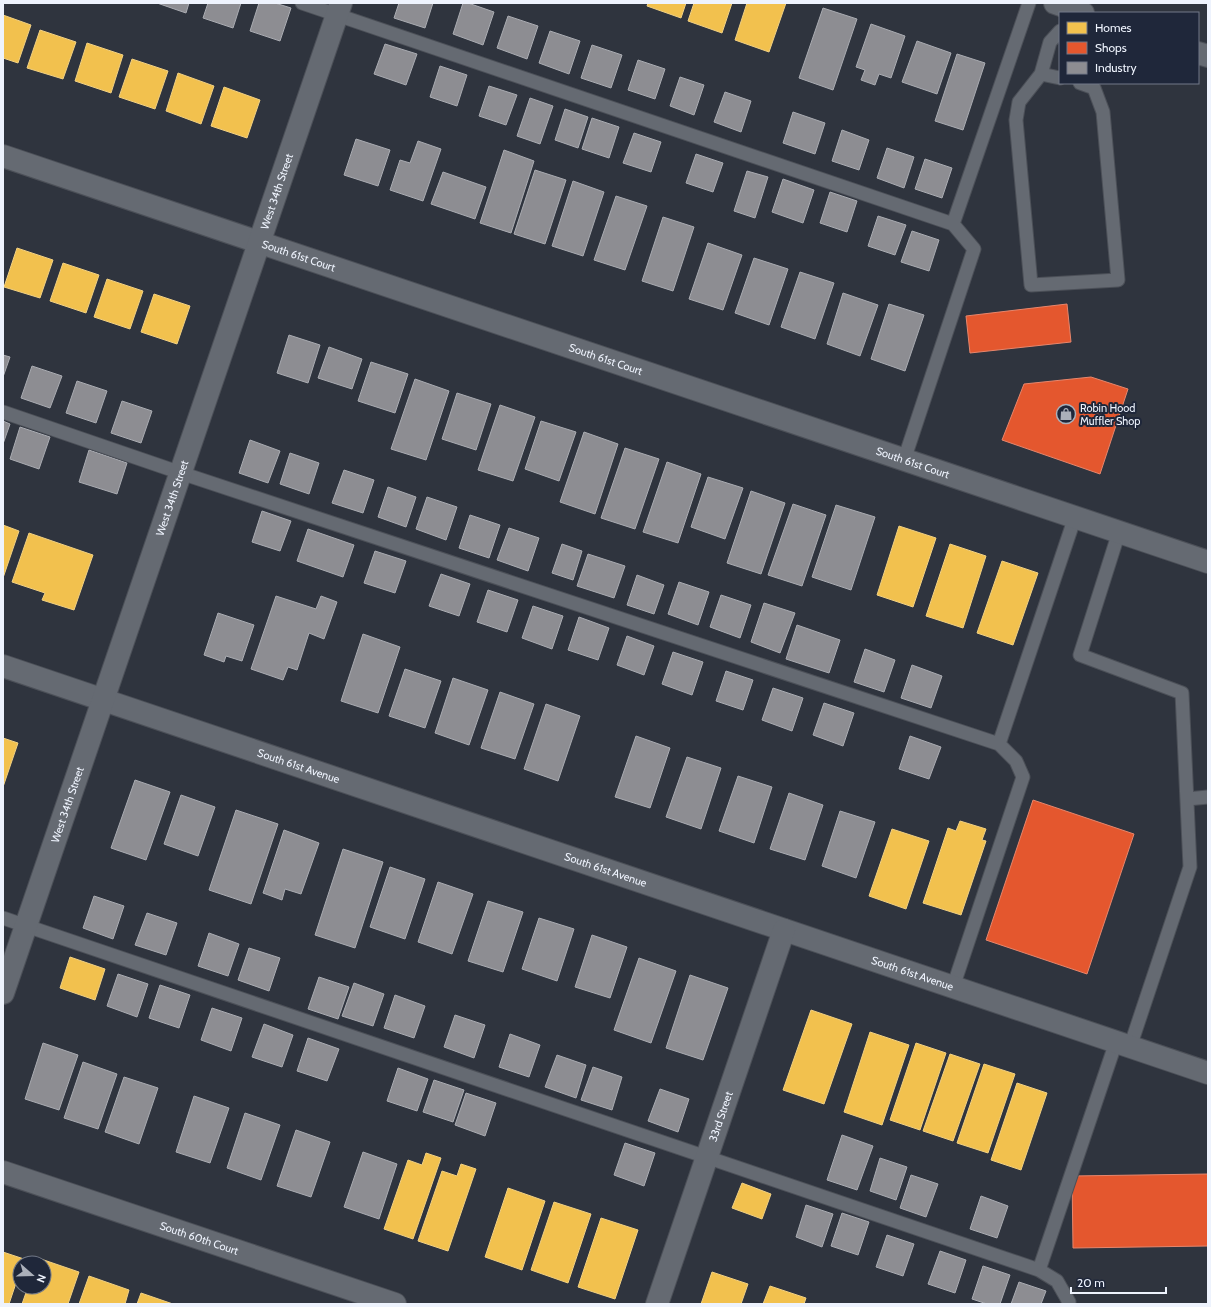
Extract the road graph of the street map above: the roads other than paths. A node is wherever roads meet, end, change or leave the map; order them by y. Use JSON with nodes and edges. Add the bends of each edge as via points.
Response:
{"nodes":[{"id":1,"x":302,"y":3,"type":"edge"},
{"id":2,"x":1029,"y":3,"type":"edge"},
{"id":3,"x":1055,"y":3,"type":"edge"},
{"id":4,"x":339,"y":9,"type":"edge"},
{"id":5,"x":1079,"y":12,"type":"edge"},
{"id":6,"x":1059,"y":32,"type":"edge"},
{"id":7,"x":1041,"y":74,"type":"junction"},
{"id":8,"x":1059,"y":78,"type":"edge"},
{"id":9,"x":1083,"y":84,"type":"edge"},
{"id":10,"x":3,"y":156,"type":"edge"},
{"id":11,"x":953,"y":224,"type":"junction"},
{"id":12,"x":260,"y":242,"type":"junction"},
{"id":13,"x":3,"y":412,"type":"edge"},
{"id":14,"x":904,"y":460,"type":"junction"},
{"id":15,"x":181,"y":473,"type":"junction"},
{"id":16,"x":1075,"y":517,"type":"junction"},
{"id":17,"x":1119,"y":532,"type":"junction"},
{"id":18,"x":1208,"y":562,"type":"edge"},
{"id":19,"x":3,"y":666,"type":"edge"},
{"id":20,"x":103,"y":700,"type":"junction"},
{"id":21,"x":999,"y":744,"type":"junction"},
{"id":22,"x":1208,"y":797,"type":"edge"},
{"id":23,"x":1187,"y":799,"type":"junction"},
{"id":24,"x":3,"y":918,"type":"edge"},
{"id":25,"x":26,"y":926,"type":"junction"},
{"id":26,"x":784,"y":930,"type":"junction"},
{"id":27,"x":953,"y":987,"type":"junction"},
{"id":28,"x":3,"y":993,"type":"edge"},
{"id":29,"x":1123,"y":1044,"type":"junction"},
{"id":30,"x":1208,"y":1073,"type":"edge"},
{"id":31,"x":707,"y":1157,"type":"junction"},
{"id":32,"x":3,"y":1172,"type":"edge"},
{"id":33,"x":1039,"y":1270,"type":"junction"},
{"id":34,"x":395,"y":1304,"type":"edge"},
{"id":35,"x":657,"y":1304,"type":"edge"},
{"id":36,"x":1068,"y":1304,"type":"edge"}],
"edges":[{"from":1,"to":4,"type":"lane"},
{"from":2,"to":11,"type":"lane"},
{"from":3,"to":5,"type":"street"},
{"from":4,"to":11,"type":"lane"},
{"from":4,"to":12,"type":"street","name":"West 34th Street"},
{"from":6,"to":7,"type":"lane","via":[[1050,42]]},
{"from":7,"to":8,"type":"lane"},
{"from":7,"to":9,"type":"lane","via":[[1019,102],[1016,120],[1031,285],[1118,280],[1103,112],[1094,88]]},
{"from":10,"to":12,"type":"street","name":"South 61st Court"},
{"from":11,"to":14,"type":"lane","via":[[974,249]]},
{"from":12,"to":14,"type":"street","name":"South 61st Court"},
{"from":12,"to":15,"type":"street","name":"West 34th Street"},
{"from":13,"to":15,"type":"lane"},
{"from":14,"to":16,"type":"street","name":"South 61st Court"},
{"from":15,"to":20,"type":"street","name":"West 34th Street"},
{"from":15,"to":21,"type":"lane"},
{"from":16,"to":17,"type":"street","name":"South 61st Court"},
{"from":16,"to":21,"type":"lane"},
{"from":17,"to":18,"type":"street","name":"South 61st Court"},
{"from":17,"to":23,"type":"lane","via":[[1080,655],[1182,693]]},
{"from":19,"to":20,"type":"street","name":"South 61st Avenue"},
{"from":20,"to":25,"type":"street","name":"West 34th Street"},
{"from":20,"to":26,"type":"street","name":"South 61st Avenue"},
{"from":21,"to":27,"type":"lane","via":[[1016,761],[1022,777]]},
{"from":22,"to":23,"type":"lane"},
{"from":23,"to":29,"type":"lane","via":[[1190,867]]},
{"from":24,"to":25,"type":"lane"},
{"from":25,"to":28,"type":"street","name":"West 34th Street"},
{"from":25,"to":31,"type":"lane"},
{"from":26,"to":27,"type":"street","name":"South 61st Avenue"},
{"from":26,"to":31,"type":"street","name":"33rd Street"},
{"from":27,"to":29,"type":"street","name":"South 61st Avenue"},
{"from":29,"to":30,"type":"street","name":"South 61st Avenue"},
{"from":29,"to":33,"type":"lane"},
{"from":31,"to":33,"type":"lane"},
{"from":31,"to":35,"type":"street","name":"33rd Street"},
{"from":32,"to":34,"type":"street","name":"South 60th Court"},
{"from":33,"to":36,"type":"lane","via":[[1057,1281]]}]}
